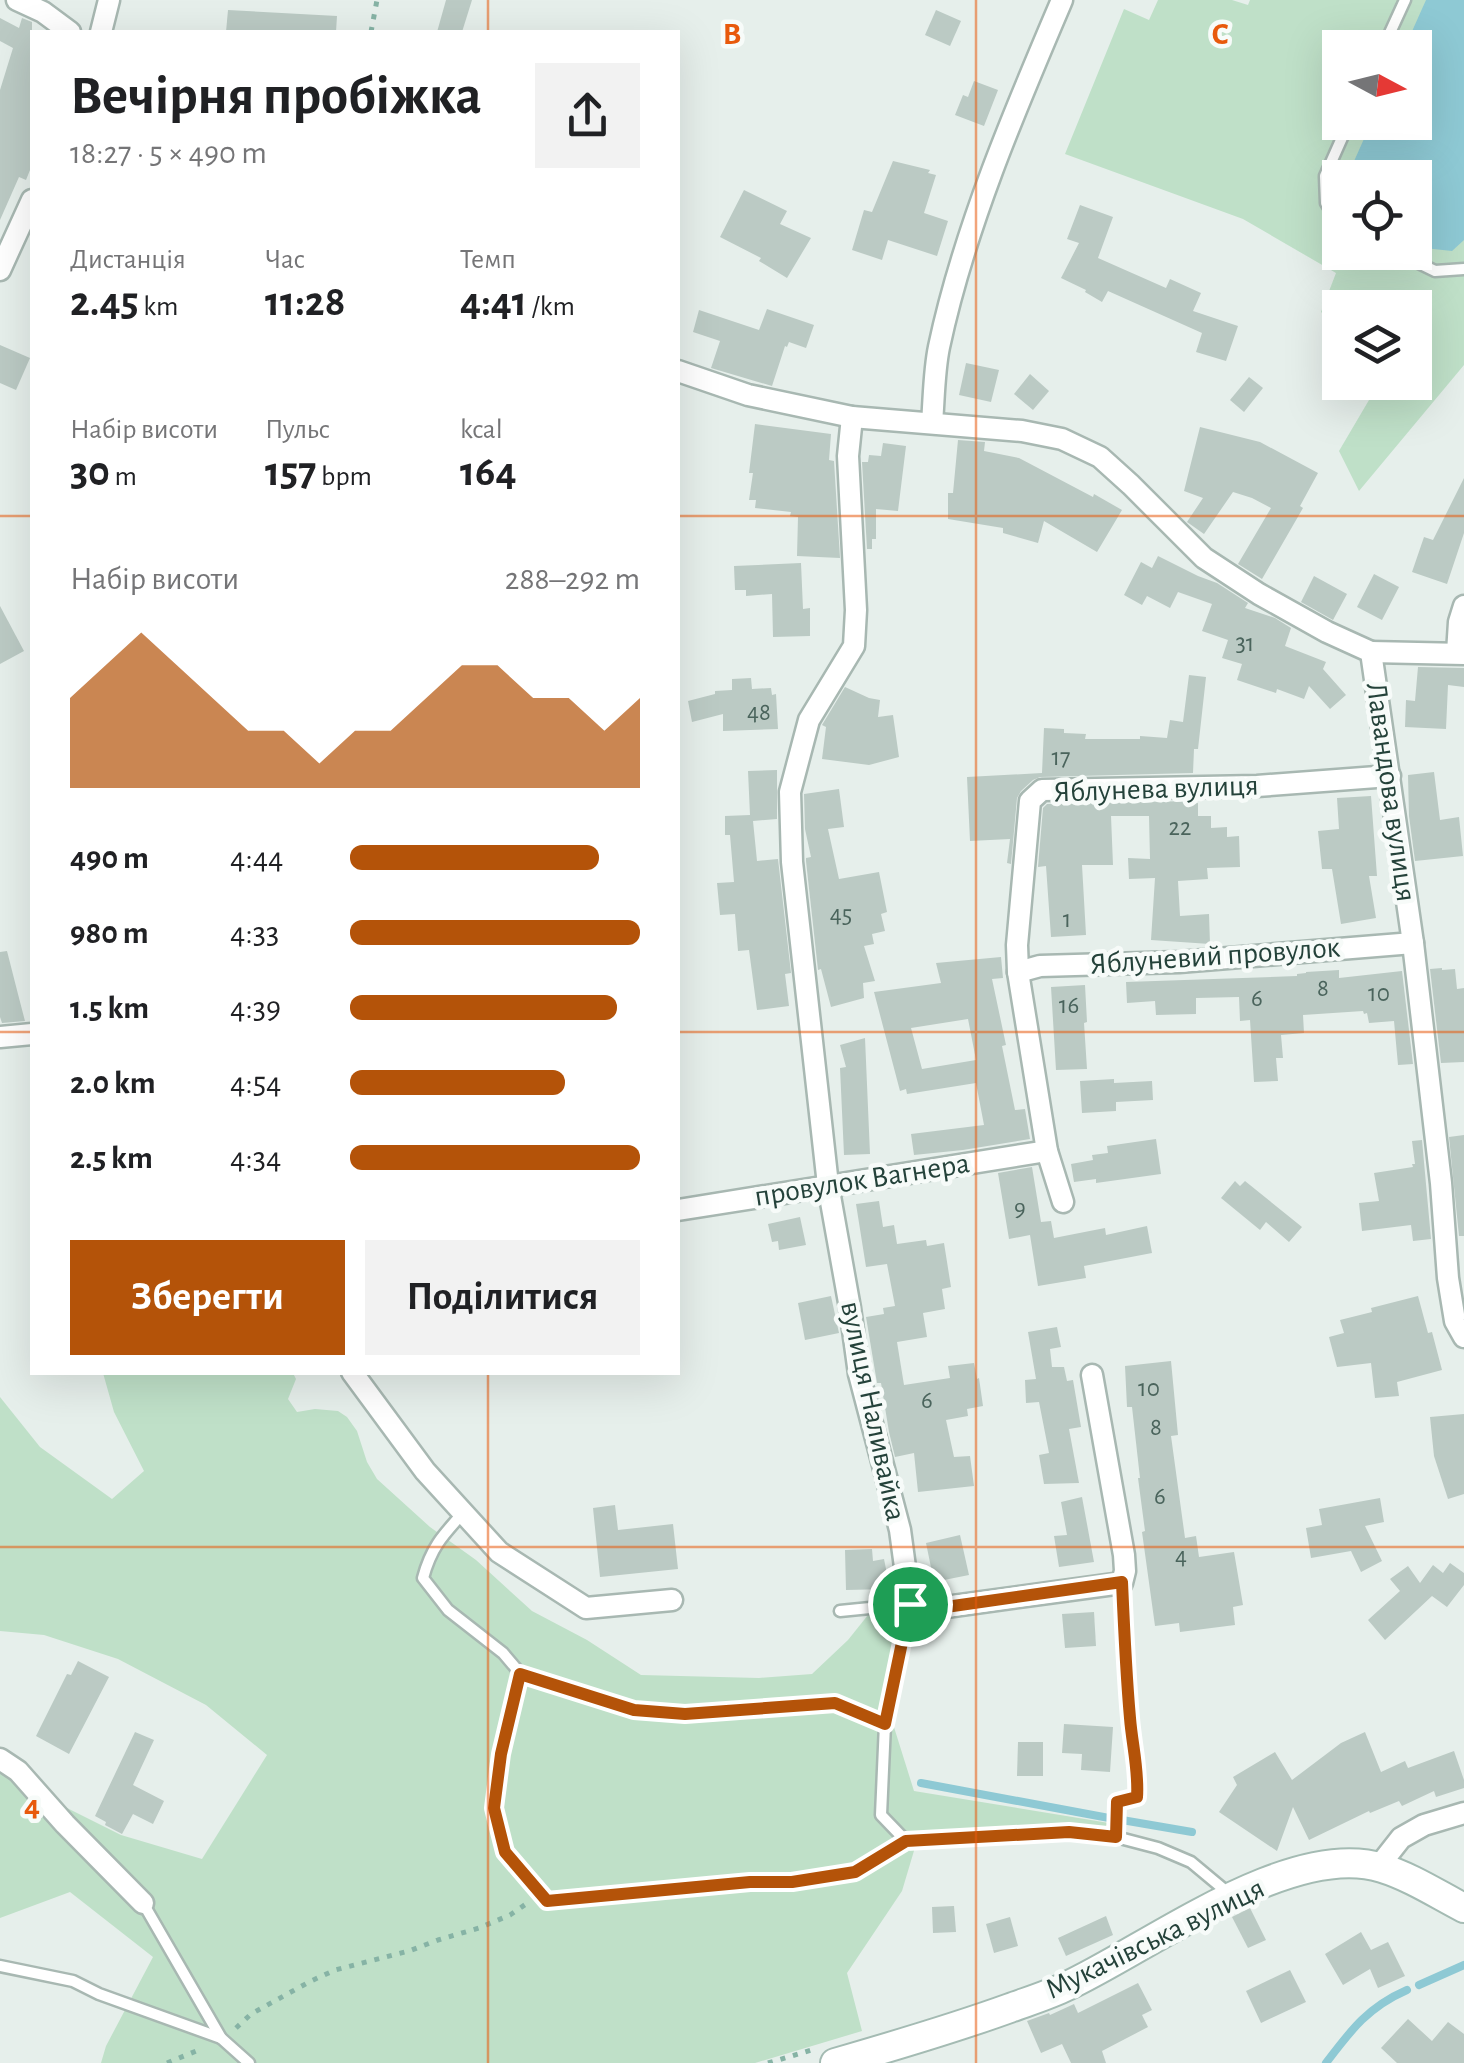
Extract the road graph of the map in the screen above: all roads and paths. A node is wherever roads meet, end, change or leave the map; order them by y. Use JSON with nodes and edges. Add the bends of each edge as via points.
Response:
{"nodes":[{"id":1,"x":18,"y":0,"type":"edge"},
{"id":2,"x":109,"y":0,"type":"edge"},
{"id":3,"x":377,"y":0,"type":"edge"},
{"id":4,"x":1062,"y":0,"type":"edge"},
{"id":5,"x":1405,"y":0,"type":"edge"},
{"id":6,"x":67,"y":30,"type":"edge"},
{"id":7,"x":102,"y":30,"type":"edge"},
{"id":8,"x":371,"y":30,"type":"edge"},
{"id":9,"x":1391,"y":30,"type":"edge"},
{"id":10,"x":30,"y":204,"type":"edge"},
{"id":11,"x":1464,"y":269,"type":"edge"},
{"id":12,"x":0,"y":270,"type":"edge"},
{"id":13,"x":1432,"y":270,"type":"edge"},
{"id":14,"x":680,"y":371,"type":"edge"},
{"id":15,"x":852,"y":417,"type":"junction"},
{"id":16,"x":932,"y":423,"type":"junction"},
{"id":17,"x":1464,"y":606,"type":"edge"},
{"id":18,"x":1371,"y":652,"type":"junction"},
{"id":19,"x":1460,"y":653,"type":"edge"},
{"id":20,"x":1390,"y":776,"type":"junction"},
{"id":21,"x":1413,"y":943,"type":"junction"},
{"id":22,"x":1018,"y":972,"type":"junction"},
{"id":23,"x":30,"y":1034,"type":"edge"},
{"id":24,"x":0,"y":1037,"type":"edge"},
{"id":25,"x":1047,"y":1151,"type":"junction"},
{"id":26,"x":828,"y":1185,"type":"junction"},
{"id":27,"x":1063,"y":1202,"type":"dead end"},
{"id":28,"x":680,"y":1210,"type":"edge"},
{"id":29,"x":1464,"y":1337,"type":"edge"},
{"id":30,"x":354,"y":1375,"type":"edge"},
{"id":31,"x":1092,"y":1375,"type":"dead end"},
{"id":32,"x":464,"y":1512,"type":"junction"},
{"id":33,"x":1122,"y":1582,"type":"junction"},
{"id":34,"x":672,"y":1600,"type":"dead end"},
{"id":35,"x":910,"y":1604,"type":"junction"},
{"id":36,"x":840,"y":1611,"type":"dead end"},
{"id":37,"x":520,"y":1674,"type":"junction"},
{"id":38,"x":1126,"y":1680,"type":"joint"},
{"id":39,"x":885,"y":1724,"type":"junction"},
{"id":40,"x":0,"y":1759,"type":"edge"},
{"id":41,"x":1464,"y":1813,"type":"edge"},
{"id":42,"x":1116,"y":1837,"type":"junction"},
{"id":43,"x":906,"y":1841,"type":"junction"},
{"id":44,"x":1379,"y":1866,"type":"junction"},
{"id":45,"x":1230,"y":1898,"type":"junction"},
{"id":46,"x":547,"y":1901,"type":"junction"},
{"id":47,"x":143,"y":1903,"type":"joint"},
{"id":48,"x":1464,"y":1908,"type":"edge"},
{"id":49,"x":0,"y":1966,"type":"edge"},
{"id":50,"x":222,"y":2038,"type":"junction"},
{"id":51,"x":167,"y":2063,"type":"edge"},
{"id":52,"x":250,"y":2063,"type":"edge"},
{"id":53,"x":836,"y":2063,"type":"edge"}],
"edges":[{"from":1,"to":6,"type":"street"},
{"from":2,"to":7,"type":"street"},
{"from":3,"to":8,"type":"path"},
{"from":4,"to":16,"type":"street","via":[[972,230],[938,349]]},
{"from":5,"to":9,"type":"lane"},
{"from":10,"to":12,"type":"street"},
{"from":11,"to":13,"type":"lane"},
{"from":14,"to":15,"type":"street","name":"Лавандова вулиця","via":[[748,395]]},
{"from":15,"to":16,"type":"street","name":"Лавандова вулиця"},
{"from":15,"to":26,"type":"street","via":[[854,646],[809,720],[790,792]]},
{"from":16,"to":18,"type":"street","name":"Лавандова вулиця","via":[[1062,439],[1100,457],[1204,558]]},
{"from":17,"to":19,"type":"street"},
{"from":18,"to":19,"type":"street"},
{"from":18,"to":20,"type":"street","name":"Лавандова вулиця"},
{"from":20,"to":21,"type":"street","name":"Лавандова вулиця"},
{"from":20,"to":22,"type":"street","name":"Яблунева вулиця","via":[[1042,790],[1030,801]]},
{"from":21,"to":22,"type":"street","name":"Яблуневий провулок"},
{"from":21,"to":29,"type":"street","name":"Лавандова вулиця","via":[[1448,1278]]},
{"from":22,"to":25,"type":"street","name":"Яблунева вулиця"},
{"from":23,"to":24,"type":"street"},
{"from":25,"to":26,"type":"street","name":"провулок Вагнера"},
{"from":25,"to":27,"type":"street","name":"Яблунева вулиця"},
{"from":26,"to":28,"type":"street","name":"провулок Вагнера"},
{"from":26,"to":35,"type":"street","name":"вулиця Наливайка"},
{"from":30,"to":32,"type":"street","via":[[424,1471]]},
{"from":31,"to":33,"type":"street","via":[[1124,1555]]},
{"from":32,"to":34,"type":"street","via":[[499,1552],[586,1608]]},
{"from":32,"to":37,"type":"lane","via":[[429,1556],[424,1578],[448,1610]]},
{"from":33,"to":35,"type":"street","via":[[946,1607]]},
{"from":33,"to":38,"type":"lane"},
{"from":35,"to":36,"type":"lane"},
{"from":35,"to":39,"type":"lane"},
{"from":37,"to":39,"type":"lane","via":[[634,1710],[685,1714],[835,1703]]},
{"from":37,"to":46,"type":"lane","via":[[494,1808],[505,1852]]},
{"from":38,"to":42,"type":"path","via":[[1138,1783],[1137,1797],[1117,1802]]},
{"from":39,"to":43,"type":"lane","via":[[880,1815]]},
{"from":40,"to":47,"type":"street"},
{"from":41,"to":44,"type":"street","via":[[1402,1838]]},
{"from":42,"to":43,"type":"lane","via":[[1069,1832]]},
{"from":42,"to":45,"type":"lane","via":[[1191,1862]]},
{"from":43,"to":46,"type":"lane","via":[[855,1872]]},
{"from":44,"to":45,"type":"street","name":"Мукачівська вулиця","via":[[1300,1870]]},
{"from":44,"to":48,"type":"street"},
{"from":45,"to":53,"type":"street","name":"Мукачівська вулиця","via":[[1063,1989]]},
{"from":46,"to":50,"type":"path","via":[[323,1975],[263,2006]]},
{"from":47,"to":50,"type":"lane"},
{"from":49,"to":50,"type":"lane","via":[[72,1981]]},
{"from":50,"to":51,"type":"path"},
{"from":50,"to":52,"type":"lane"}]}
